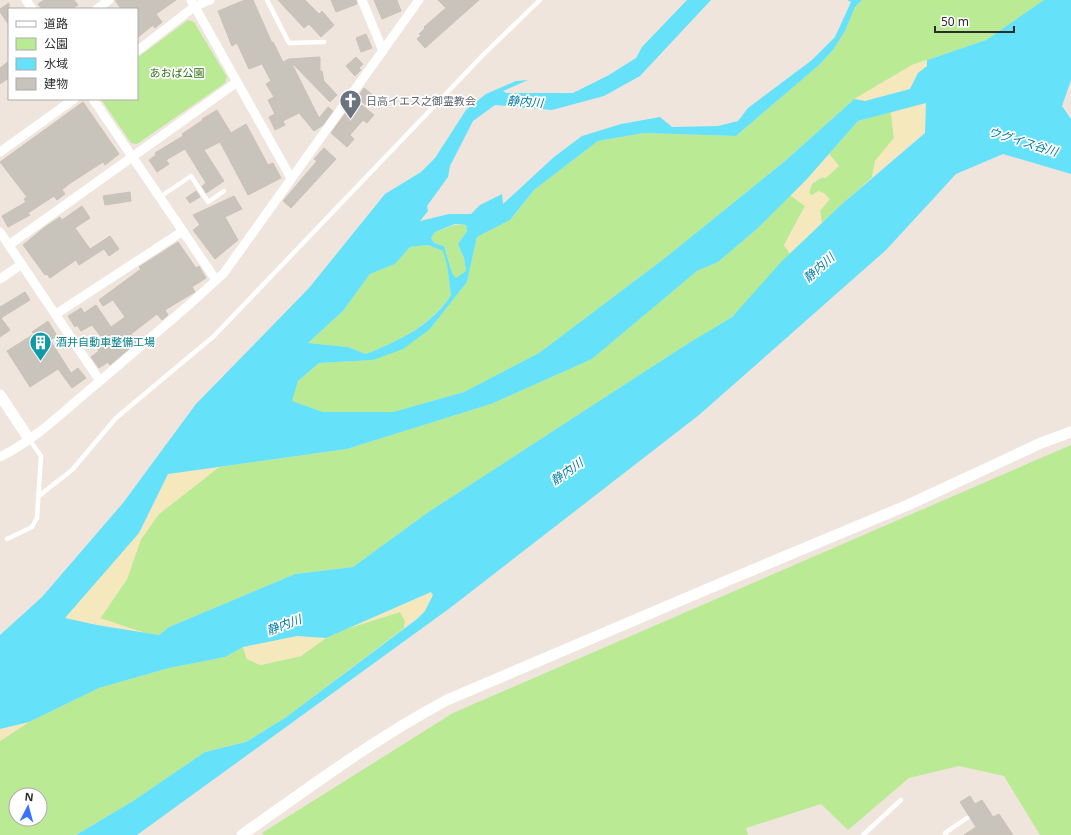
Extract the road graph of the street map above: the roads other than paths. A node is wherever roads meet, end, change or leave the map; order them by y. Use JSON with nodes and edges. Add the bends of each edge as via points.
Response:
{"nodes":[{"id":1,"x":109,"y":0,"type":"edge"},
{"id":2,"x":210,"y":0,"type":"edge"},
{"id":3,"x":267,"y":0,"type":"edge"},
{"id":4,"x":362,"y":0,"type":"edge"},
{"id":5,"x":419,"y":0,"type":"edge"},
{"id":6,"x":540,"y":0,"type":"edge"},
{"id":7,"x":192,"y":3,"type":"edge"},
{"id":8,"x":98,"y":8,"type":"edge"},
{"id":9,"x":324,"y":42,"type":"dead end"},
{"id":10,"x":138,"y":50,"type":"edge"},
{"id":11,"x":383,"y":51,"type":"junction"},
{"id":12,"x":237,"y":82,"type":"junction"},
{"id":13,"x":73,"y":100,"type":"edge"},
{"id":14,"x":94,"y":100,"type":"edge"},
{"id":15,"x":0,"y":152,"type":"edge"},
{"id":16,"x":133,"y":158,"type":"junction"},
{"id":17,"x":291,"y":178,"type":"junction"},
{"id":18,"x":224,"y":191,"type":"dead end"},
{"id":19,"x":160,"y":197,"type":"junction"},
{"id":20,"x":183,"y":230,"type":"junction"},
{"id":21,"x":0,"y":232,"type":"edge"},
{"id":22,"x":9,"y":244,"type":"junction"},
{"id":23,"x":22,"y":264,"type":"junction"},
{"id":24,"x":0,"y":279,"type":"edge"},
{"id":25,"x":216,"y":280,"type":"junction"},
{"id":26,"x":56,"y":314,"type":"junction"},
{"id":27,"x":100,"y":381,"type":"junction"},
{"id":28,"x":0,"y":395,"type":"edge"},
{"id":29,"x":1071,"y":432,"type":"edge"},
{"id":30,"x":29,"y":439,"type":"junction"},
{"id":31,"x":0,"y":457,"type":"edge"},
{"id":32,"x":40,"y":495,"type":"junction"},
{"id":33,"x":6,"y":539,"type":"dead end"},
{"id":34,"x":901,"y":800,"type":"dead end"},
{"id":35,"x":967,"y":818,"type":"dead end"},
{"id":36,"x":242,"y":835,"type":"edge"},
{"id":37,"x":863,"y":835,"type":"edge"},
{"id":38,"x":946,"y":835,"type":"edge"}],
"edges":[{"from":1,"to":8,"type":"street"},
{"from":2,"to":7,"type":"street"},
{"from":3,"to":9,"type":"lane","via":[[289,43]]},
{"from":4,"to":11,"type":"street"},
{"from":5,"to":11,"type":"street"},
{"from":6,"to":32,"type":"lane","via":[[483,55],[214,336],[116,418],[72,470]]},
{"from":7,"to":10,"type":"street"},
{"from":7,"to":12,"type":"street"},
{"from":11,"to":17,"type":"street"},
{"from":12,"to":16,"type":"street","via":[[218,99]]},
{"from":12,"to":17,"type":"street"},
{"from":13,"to":15,"type":"street"},
{"from":14,"to":16,"type":"street"},
{"from":16,"to":19,"type":"street"},
{"from":16,"to":22,"type":"street"},
{"from":17,"to":25,"type":"street","via":[[224,273]]},
{"from":18,"to":19,"type":"lane","via":[[208,202],[191,176]]},
{"from":19,"to":20,"type":"street"},
{"from":20,"to":25,"type":"street"},
{"from":20,"to":26,"type":"street"},
{"from":21,"to":22,"type":"street"},
{"from":22,"to":23,"type":"street"},
{"from":23,"to":24,"type":"street"},
{"from":23,"to":26,"type":"street"},
{"from":25,"to":27,"type":"street"},
{"from":26,"to":27,"type":"street"},
{"from":27,"to":30,"type":"street"},
{"from":28,"to":30,"type":"street"},
{"from":29,"to":36,"type":"street","via":[[1041,443],[908,506],[447,700],[402,724],[359,752]]},
{"from":30,"to":31,"type":"street"},
{"from":30,"to":32,"type":"lane","via":[[41,456]]},
{"from":32,"to":33,"type":"lane","via":[[38,518],[32,527]]},
{"from":34,"to":37,"type":"lane"},
{"from":35,"to":38,"type":"lane","via":[[945,833]]}]}
